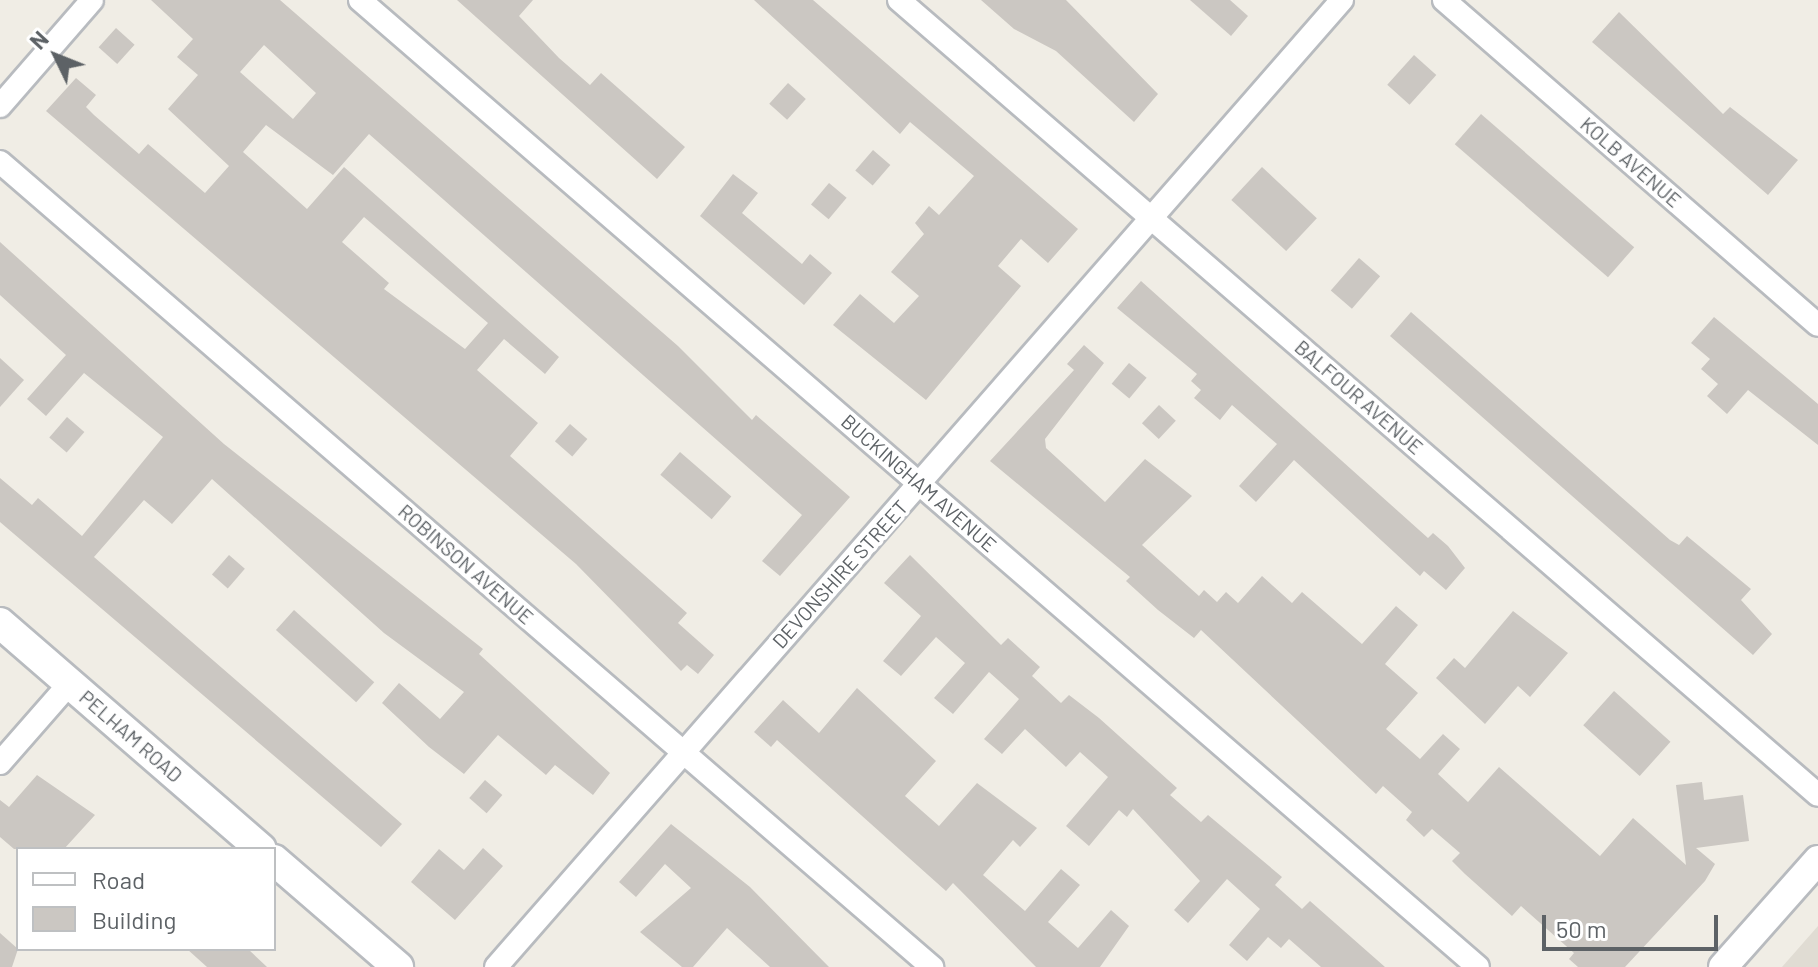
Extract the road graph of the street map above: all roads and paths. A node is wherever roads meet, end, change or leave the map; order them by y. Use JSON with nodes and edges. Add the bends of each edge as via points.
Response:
{"nodes":[{"id":1,"x":92,"y":0,"type":"edge"},
{"id":2,"x":360,"y":0,"type":"edge"},
{"id":3,"x":899,"y":0,"type":"edge"},
{"id":4,"x":1342,"y":0,"type":"edge"},
{"id":5,"x":1444,"y":0,"type":"edge"},
{"id":6,"x":0,"y":106,"type":"edge"},
{"id":7,"x":0,"y":162,"type":"edge"},
{"id":8,"x":1151,"y":218,"type":"junction"},
{"id":9,"x":1818,"y":325,"type":"edge"},
{"id":10,"x":920,"y":484,"type":"junction"},
{"id":11,"x":0,"y":623,"type":"edge"},
{"id":12,"x":70,"y":683,"type":"junction"},
{"id":13,"x":683,"y":751,"type":"junction"},
{"id":14,"x":0,"y":763,"type":"edge"},
{"id":15,"x":1818,"y":795,"type":"edge"},
{"id":16,"x":259,"y":847,"type":"edge"},
{"id":17,"x":1818,"y":860,"type":"edge"},
{"id":18,"x":276,"y":862,"type":"edge"},
{"id":19,"x":398,"y":967,"type":"edge"},
{"id":20,"x":496,"y":967,"type":"edge"},
{"id":21,"x":932,"y":967,"type":"edge"},
{"id":22,"x":1478,"y":967,"type":"edge"},
{"id":23,"x":1723,"y":967,"type":"edge"}],
"edges":[{"from":1,"to":6,"type":"street"},
{"from":2,"to":10,"type":"street","name":"BUCKINGHAM AVENUE"},
{"from":3,"to":8,"type":"street","name":"BALFOUR AVENUE"},
{"from":4,"to":8,"type":"street","name":"DEVONSHIRE STREET"},
{"from":5,"to":9,"type":"street","name":"KOLB AVENUE"},
{"from":7,"to":13,"type":"street","name":"ROBINSON AVENUE"},
{"from":8,"to":10,"type":"street","name":"DEVONSHIRE STREET"},
{"from":8,"to":15,"type":"street","name":"BALFOUR AVENUE"},
{"from":10,"to":13,"type":"street","name":"DEVONSHIRE STREET"},
{"from":10,"to":22,"type":"street","name":"BUCKINGHAM AVENUE"},
{"from":11,"to":12,"type":"main road","name":"PELHAM ROAD"},
{"from":12,"to":14,"type":"street"},
{"from":12,"to":16,"type":"main road","name":"PELHAM ROAD"},
{"from":13,"to":20,"type":"street","name":"DEVONSHIRE STREET"},
{"from":13,"to":21,"type":"street","name":"ROBINSON AVENUE"},
{"from":17,"to":23,"type":"street"},
{"from":18,"to":19,"type":"main road"}]}
